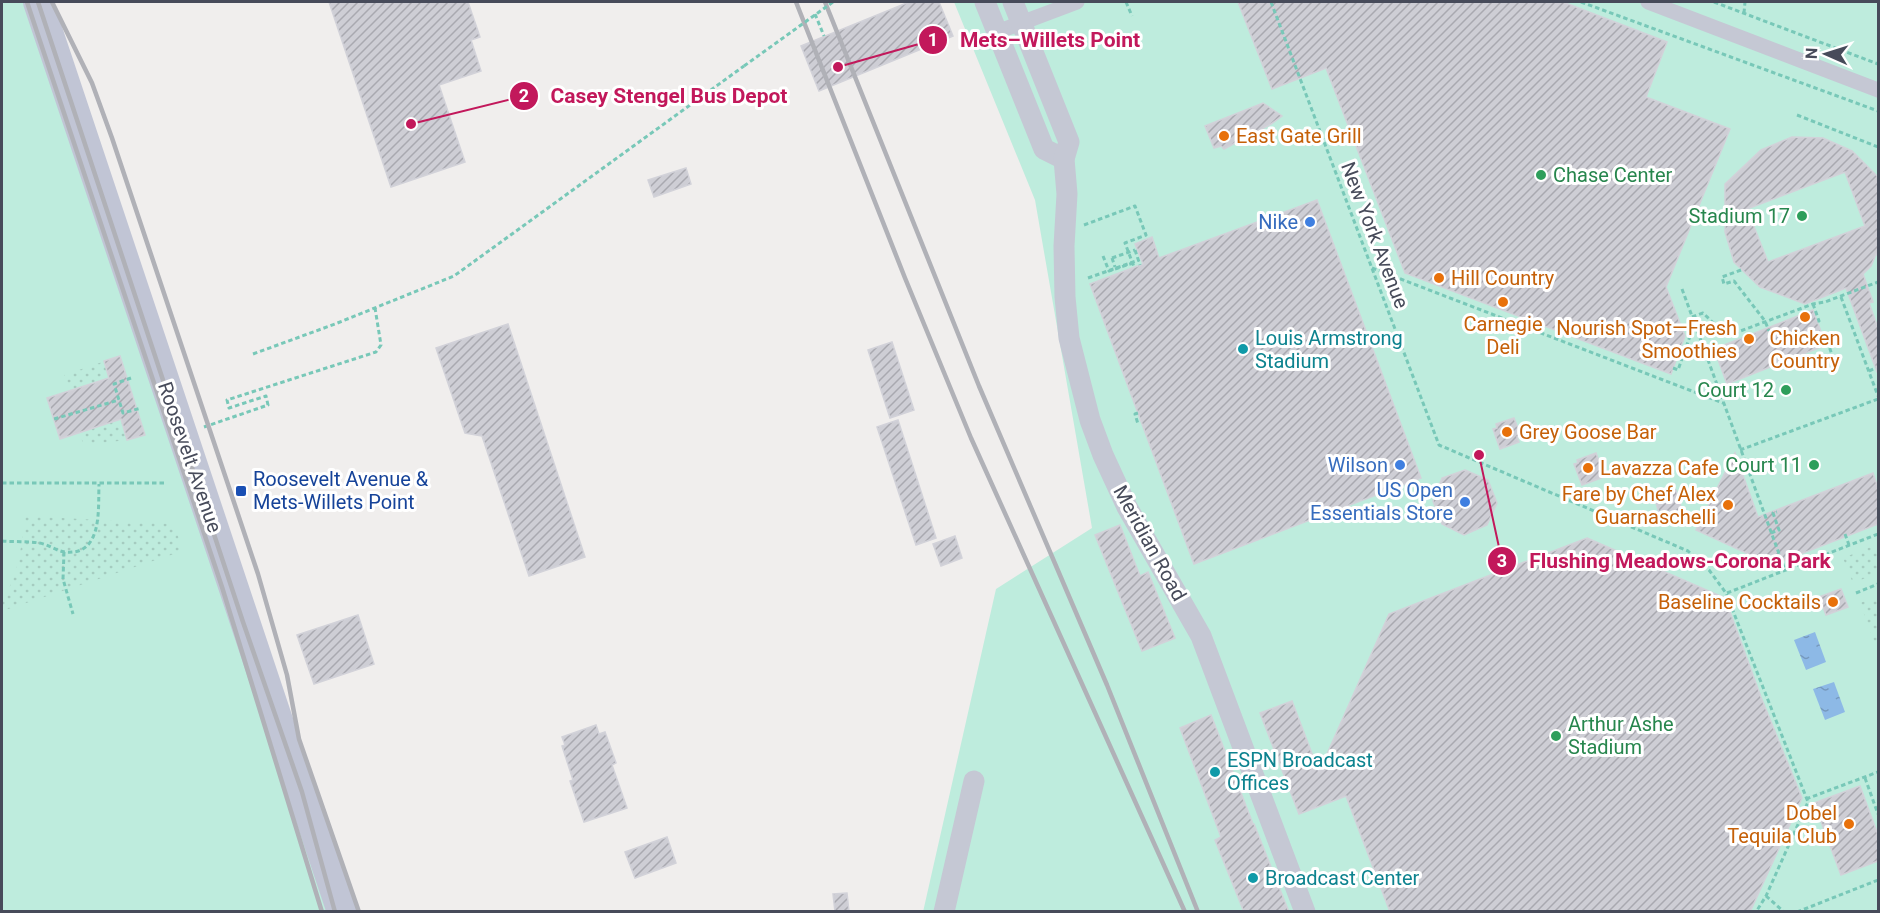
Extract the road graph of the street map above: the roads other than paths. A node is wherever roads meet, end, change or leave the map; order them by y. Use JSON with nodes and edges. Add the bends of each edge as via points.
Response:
{"nodes":[{"id":1,"x":38,"y":2,"type":"edge"},
{"id":2,"x":985,"y":2,"type":"edge"},
{"id":3,"x":1013,"y":2,"type":"edge"},
{"id":4,"x":1077,"y":2,"type":"edge"},
{"id":5,"x":1648,"y":2,"type":"edge"},
{"id":6,"x":1022,"y":23,"type":"junction"},
{"id":7,"x":997,"y":33,"type":"junction"},
{"id":8,"x":1878,"y":90,"type":"edge"},
{"id":9,"x":1064,"y":159,"type":"junction"},
{"id":10,"x":974,"y":781,"type":"dead end"},
{"id":11,"x":342,"y":912,"type":"edge"},
{"id":12,"x":944,"y":912,"type":"edge"},
{"id":13,"x":1305,"y":912,"type":"edge"}],
"edges":[{"from":1,"to":11,"type":"main road","name":"Roosevelt Avenue"},
{"from":2,"to":7,"type":"street"},
{"from":3,"to":6,"type":"street","name":"Meridian Road"},
{"from":4,"to":6,"type":"street"},
{"from":5,"to":8,"type":"street"},
{"from":6,"to":7,"type":"street"},
{"from":6,"to":9,"type":"street","name":"Meridian Road","via":[[1069,142]]},
{"from":7,"to":9,"type":"street","via":[[1044,149]]},
{"from":9,"to":13,"type":"street","name":"Meridian Road","via":[[1069,338],[1090,420],[1127,507],[1201,636]]},
{"from":10,"to":12,"type":"street"}]}
